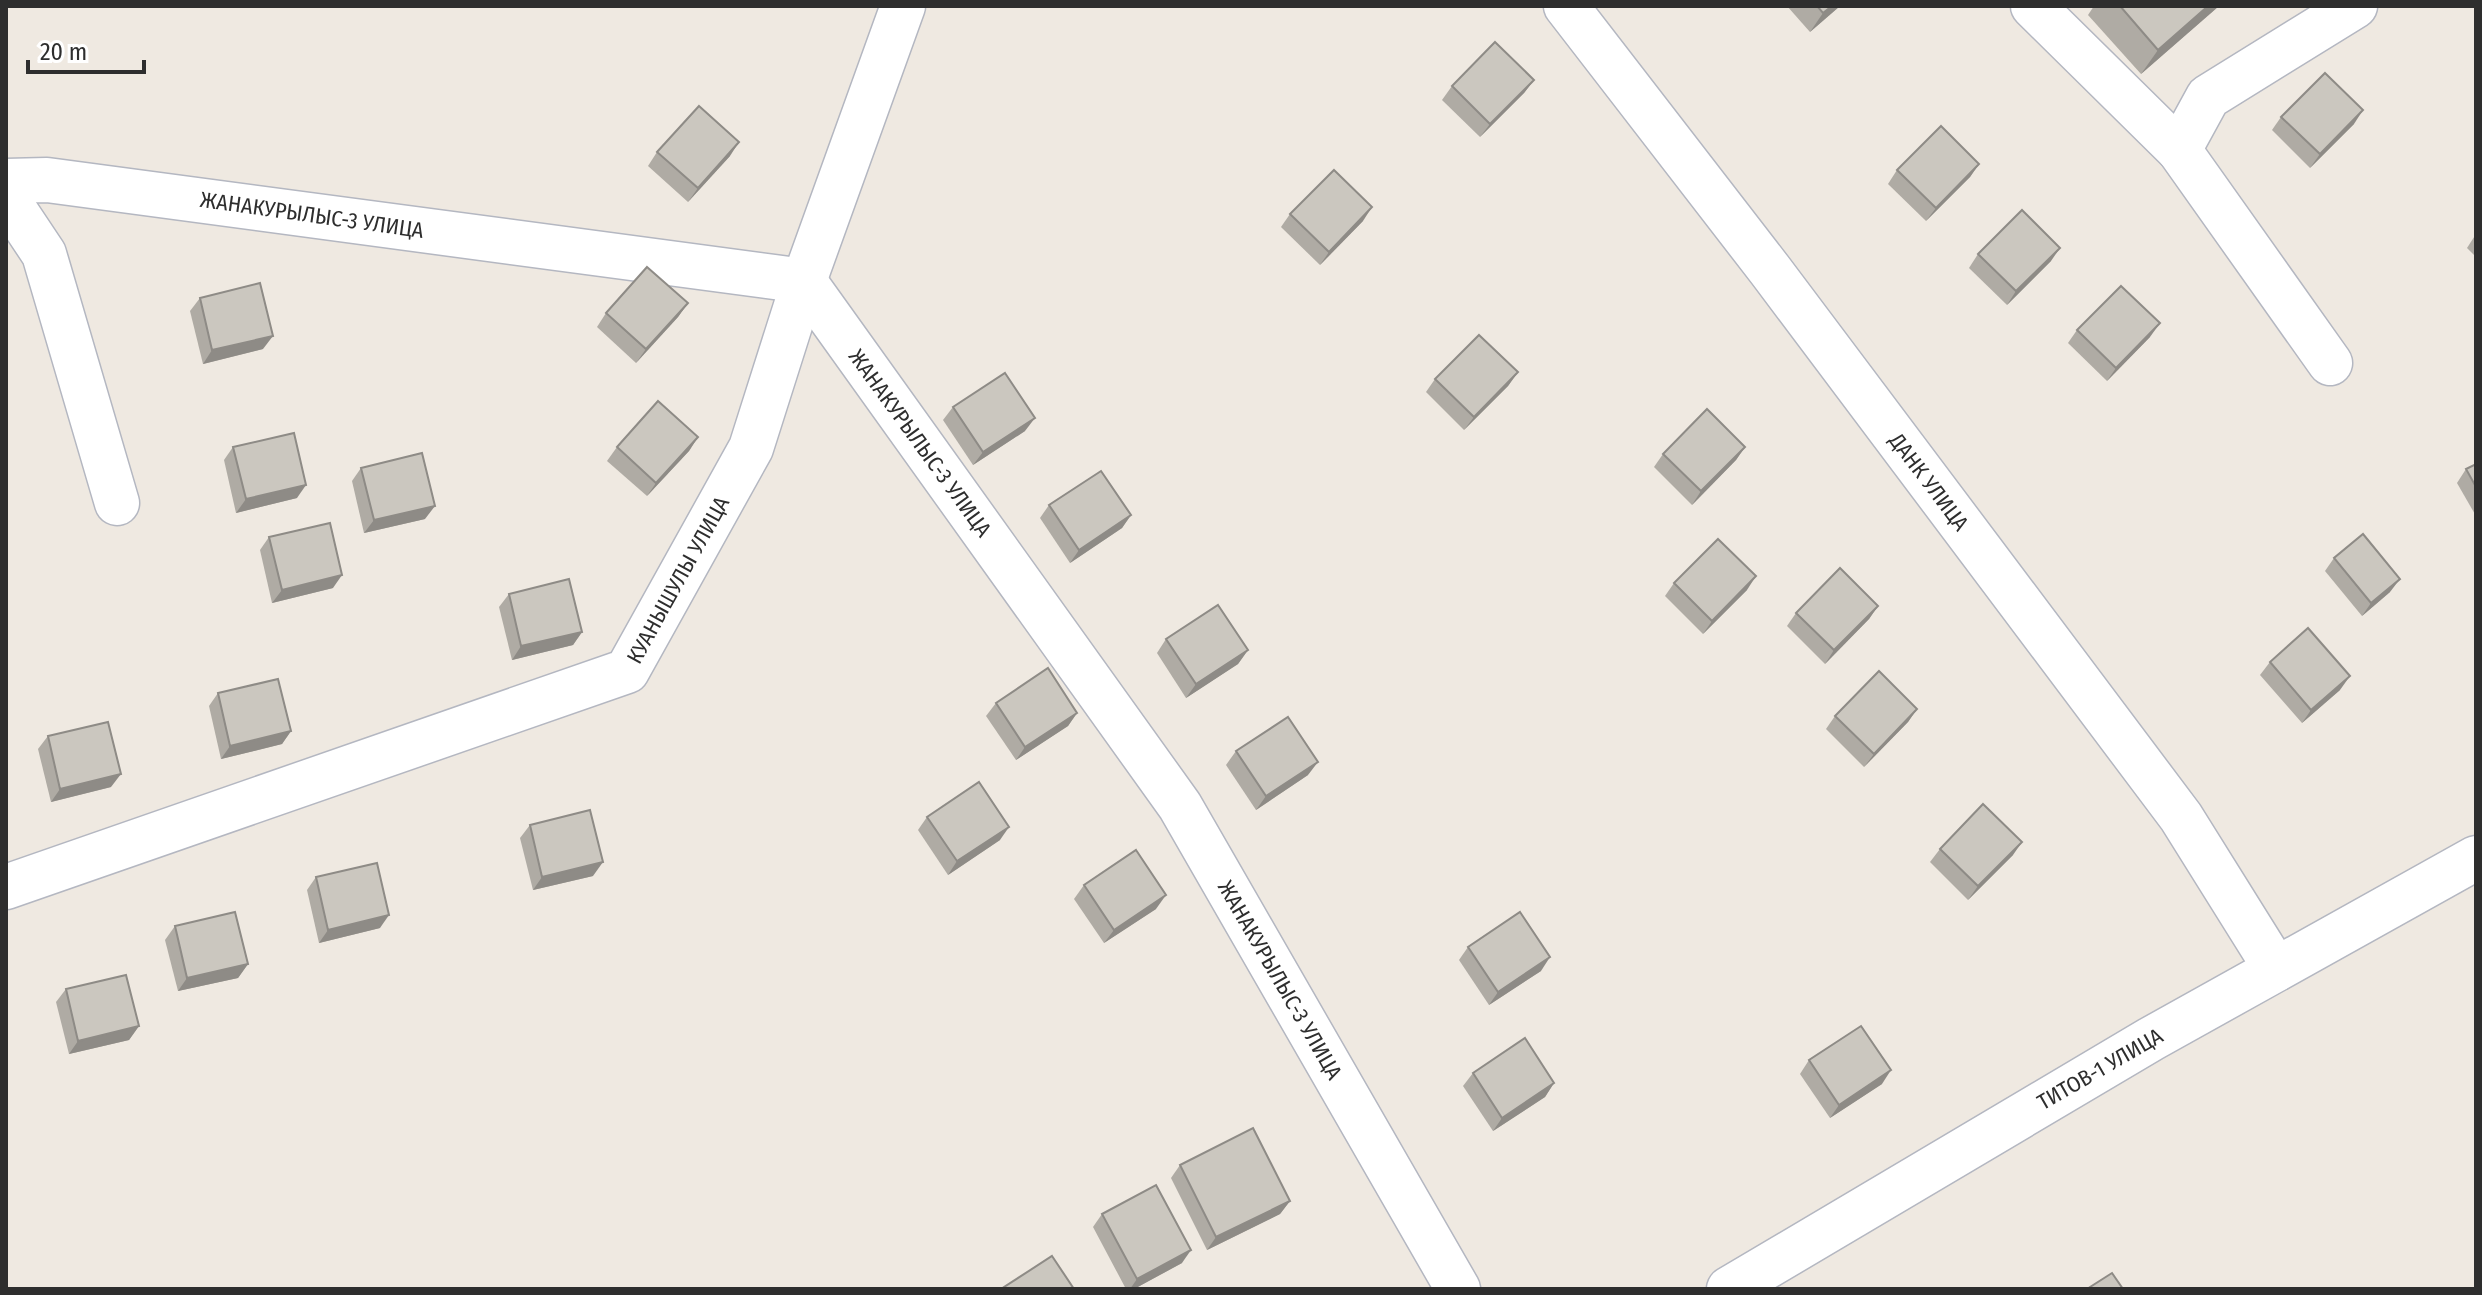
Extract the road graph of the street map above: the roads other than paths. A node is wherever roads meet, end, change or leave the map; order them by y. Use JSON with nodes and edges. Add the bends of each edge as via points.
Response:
{"nodes":[{"id":1,"x":903,"y":6,"type":"edge"},
{"id":2,"x":1566,"y":6,"type":"edge"},
{"id":3,"x":2033,"y":6,"type":"edge"},
{"id":4,"x":2355,"y":6,"type":"edge"},
{"id":5,"x":2179,"y":150,"type":"junction"},
{"id":6,"x":6,"y":181,"type":"edge"},
{"id":7,"x":6,"y":197,"type":"edge"},
{"id":8,"x":804,"y":281,"type":"junction"},
{"id":9,"x":2330,"y":363,"type":"dead end"},
{"id":10,"x":117,"y":503,"type":"dead end"},
{"id":11,"x":2476,"y":858,"type":"edge"},
{"id":12,"x":6,"y":887,"type":"edge"},
{"id":13,"x":2276,"y":969,"type":"junction"},
{"id":14,"x":1458,"y":1289,"type":"edge"},
{"id":15,"x":1729,"y":1289,"type":"edge"}],
"edges":[{"from":1,"to":8,"type":"street","name":"КУАНЫШУЛЫ УЛИЦА"},
{"from":2,"to":13,"type":"street","name":"ДАНК УЛИЦА","via":[[2181,817]]},
{"from":3,"to":5,"type":"street"},
{"from":4,"to":5,"type":"street","via":[[2208,97]]},
{"from":5,"to":9,"type":"street"},
{"from":6,"to":8,"type":"street","name":"ЖАНАКУРЫЛЫС-3 УЛИЦА","via":[[47,180]]},
{"from":7,"to":10,"type":"street","via":[[44,254]]},
{"from":8,"to":12,"type":"street","name":"КУАНЫШУЛЫ УЛИЦА","via":[[751,448],[627,671]]},
{"from":8,"to":14,"type":"street","name":"ЖАНАКУРЫЛЫС-3 УЛИЦА","via":[[1180,806]]},
{"from":11,"to":13,"type":"street","name":"ТИТОВ-1 УЛИЦА"},
{"from":13,"to":15,"type":"street","name":"ТИТОВ-1 УЛИЦА"}]}
